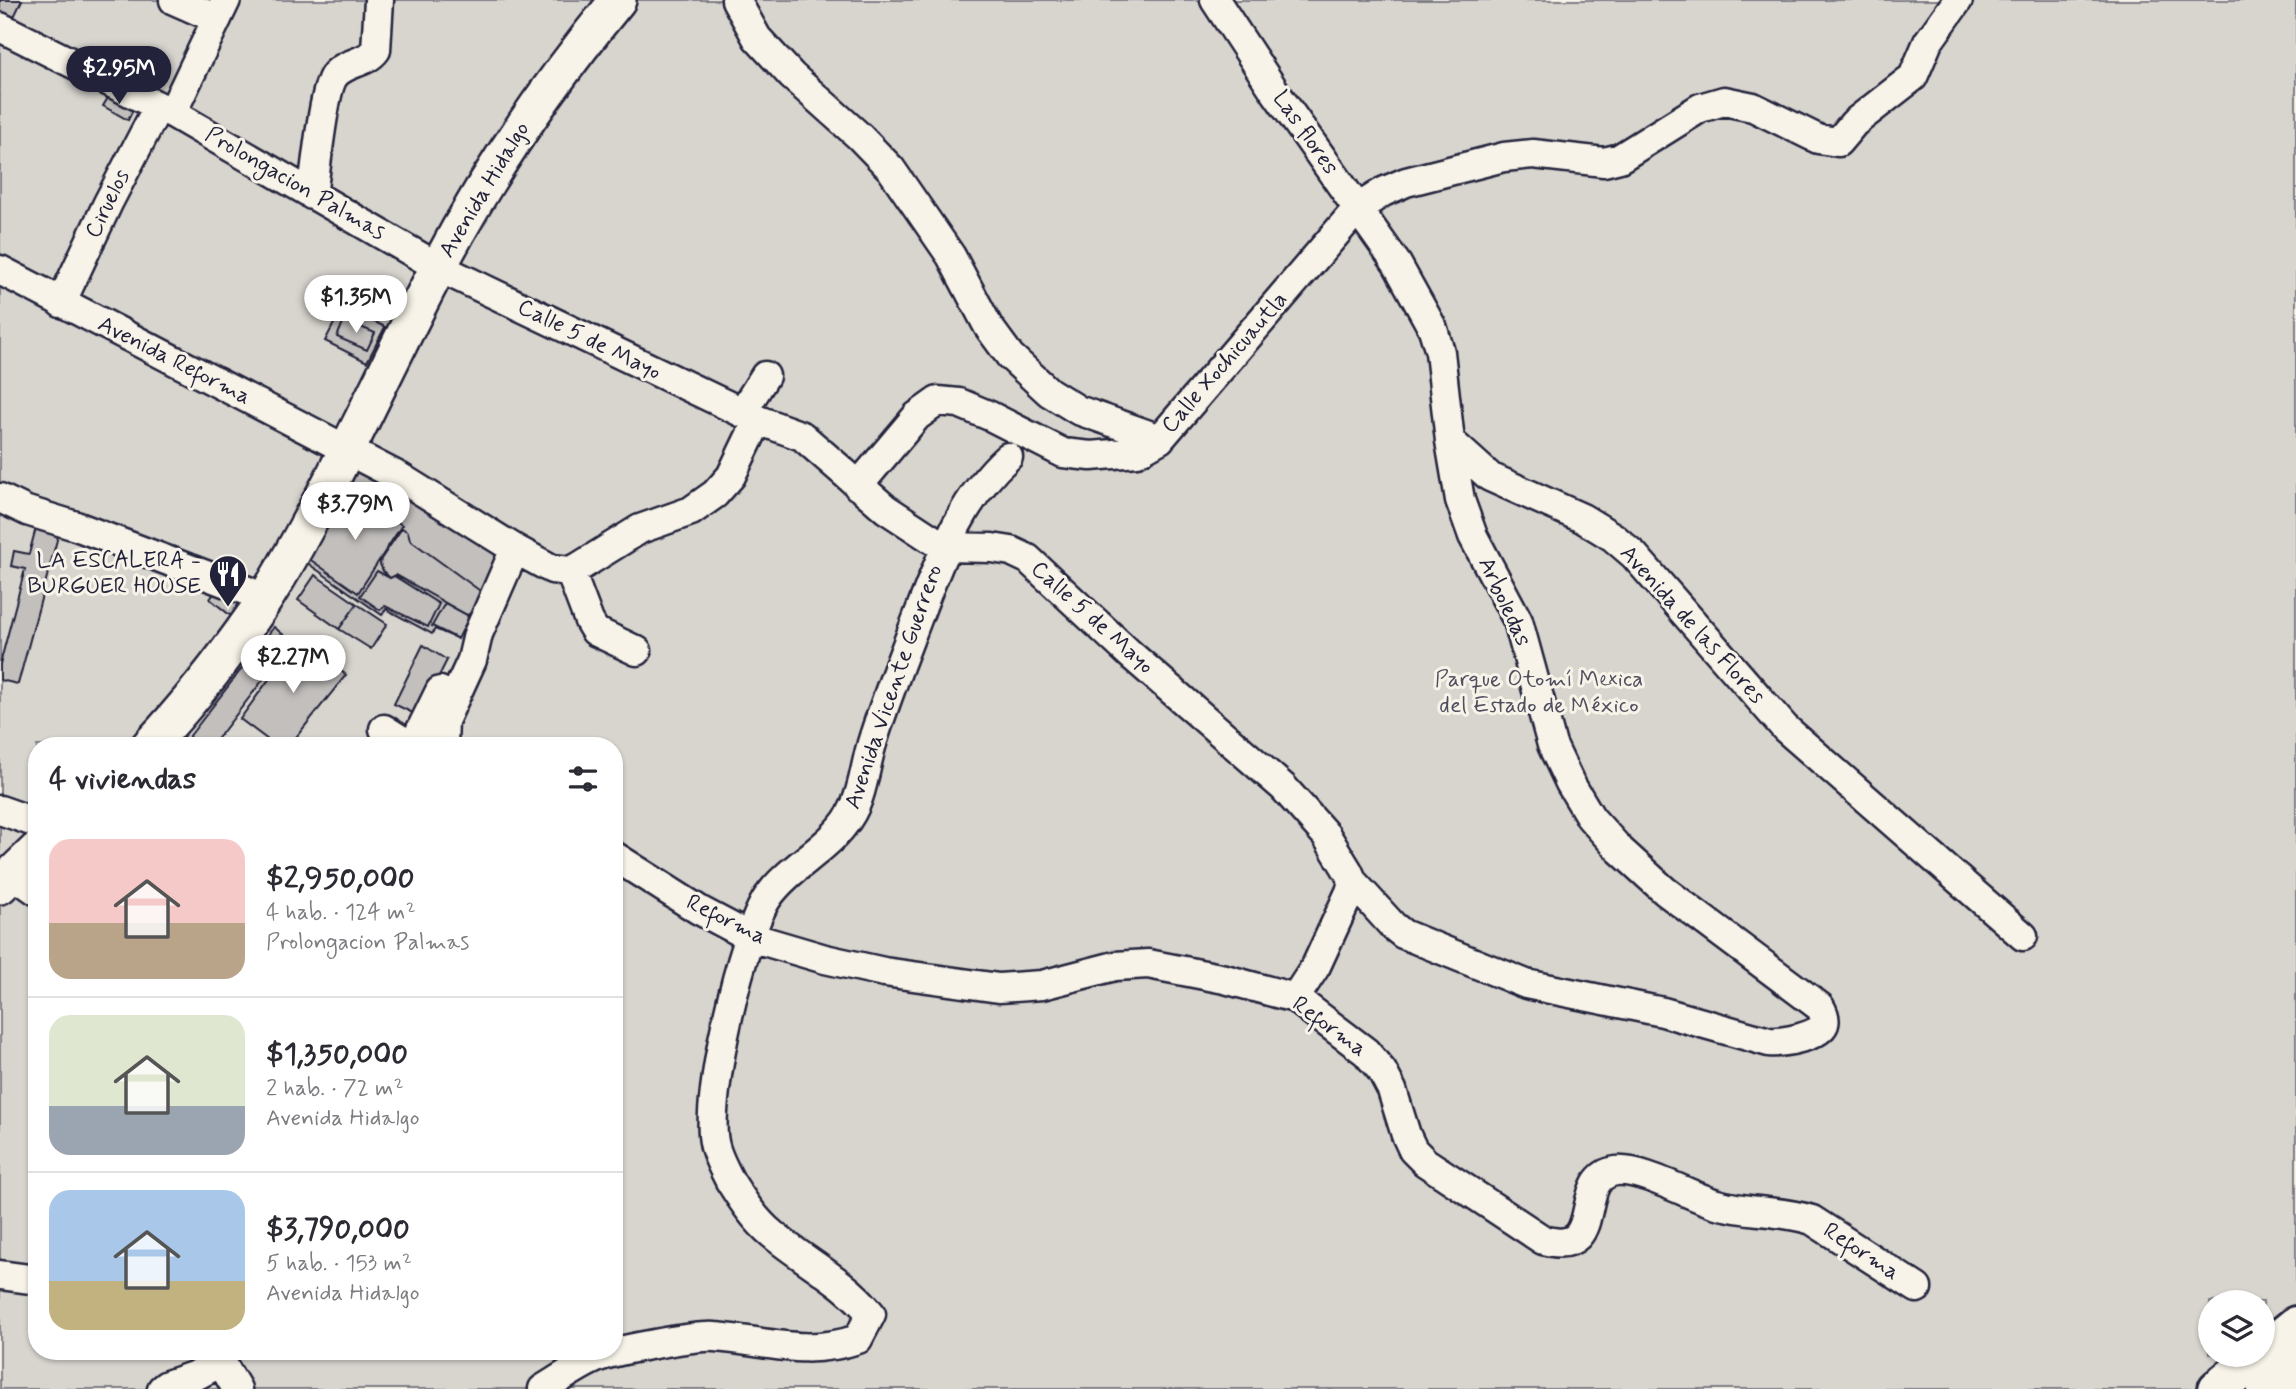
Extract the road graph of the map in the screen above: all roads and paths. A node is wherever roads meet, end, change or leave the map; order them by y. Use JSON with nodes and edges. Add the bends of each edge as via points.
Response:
{"nodes":[{"id":1,"x":174,"y":0,"type":"edge"},
{"id":2,"x":379,"y":0,"type":"edge"},
{"id":3,"x":618,"y":0,"type":"edge"},
{"id":4,"x":736,"y":0,"type":"edge"},
{"id":5,"x":1215,"y":0,"type":"edge"},
{"id":6,"x":1958,"y":0,"type":"edge"},
{"id":7,"x":222,"y":10,"type":"edge"},
{"id":8,"x":0,"y":27,"type":"edge"},
{"id":9,"x":165,"y":110,"type":"junction"},
{"id":10,"x":313,"y":195,"type":"junction"},
{"id":11,"x":1357,"y":209,"type":"junction"},
{"id":12,"x":438,"y":267,"type":"junction"},
{"id":13,"x":0,"y":270,"type":"edge"},
{"id":14,"x":61,"y":303,"type":"junction"},
{"id":15,"x":765,"y":376,"type":"dead end"},
{"id":16,"x":750,"y":416,"type":"junction"},
{"id":17,"x":1160,"y":439,"type":"junction"},
{"id":18,"x":1450,"y":441,"type":"junction"},
{"id":19,"x":348,"y":450,"type":"junction"},
{"id":20,"x":1008,"y":457,"type":"dead end"},
{"id":21,"x":858,"y":486,"type":"junction"},
{"id":22,"x":0,"y":498,"type":"edge"},
{"id":23,"x":944,"y":547,"type":"junction"},
{"id":24,"x":515,"y":549,"type":"junction"},
{"id":25,"x":570,"y":571,"type":"junction"},
{"id":26,"x":263,"y":602,"type":"junction"},
{"id":27,"x":478,"y":634,"type":"junction"},
{"id":28,"x":637,"y":651,"type":"dead end"},
{"id":29,"x":384,"y":729,"type":"dead end"},
{"id":30,"x":157,"y":737,"type":"edge"},
{"id":31,"x":397,"y":737,"type":"edge"},
{"id":32,"x":416,"y":737,"type":"edge"},
{"id":33,"x":443,"y":737,"type":"edge"},
{"id":34,"x":0,"y":810,"type":"edge"},
{"id":35,"x":28,"y":819,"type":"edge"},
{"id":36,"x":623,"y":862,"type":"edge"},
{"id":37,"x":1353,"y":882,"type":"junction"},
{"id":38,"x":2023,"y":936,"type":"dead end"},
{"id":39,"x":750,"y":937,"type":"junction"},
{"id":40,"x":1295,"y":998,"type":"junction"},
{"id":41,"x":0,"y":1275,"type":"edge"},
{"id":42,"x":28,"y":1279,"type":"edge"},
{"id":43,"x":1917,"y":1288,"type":"dead end"},
{"id":44,"x":2296,"y":1326,"type":"edge"},
{"id":45,"x":2275,"y":1343,"type":"edge"},
{"id":46,"x":623,"y":1352,"type":"edge"},
{"id":47,"x":216,"y":1360,"type":"edge"},
{"id":48,"x":222,"y":1360,"type":"edge"},
{"id":49,"x":591,"y":1360,"type":"edge"},
{"id":50,"x":2296,"y":1366,"type":"edge"},
{"id":51,"x":2246,"y":1367,"type":"edge"},
{"id":52,"x":162,"y":1389,"type":"edge"},
{"id":53,"x":237,"y":1389,"type":"edge"},
{"id":54,"x":543,"y":1389,"type":"edge"},
{"id":55,"x":2218,"y":1389,"type":"edge"},
{"id":56,"x":2267,"y":1389,"type":"edge"}],
"edges":[{"from":1,"to":7,"type":"street"},
{"from":2,"to":10,"type":"street","via":[[376,50],[332,78]]},
{"from":3,"to":12,"type":"main road","name":"Avenida Hidalgo","via":[[518,131]]},
{"from":4,"to":17,"type":"street","via":[[757,38],[783,67],[891,170],[951,256],[988,326],[1010,356],[1049,392],[1078,410]]},
{"from":5,"to":11,"type":"street","name":"Las flores"},
{"from":6,"to":11,"type":"street","name":"Calle Xochicuautla","via":[[1928,42],[1913,77],[1854,123],[1838,142],[1818,139],[1753,107],[1724,101],[1700,108],[1620,158],[1604,162],[1504,157],[1406,182]]},
{"from":7,"to":9,"type":"street","name":"Ciruelos"},
{"from":8,"to":9,"type":"street","name":"Prolongacion Palmas"},
{"from":9,"to":10,"type":"street","name":"Prolongacion Palmas"},
{"from":9,"to":14,"type":"street","name":"Ciruelos","via":[[108,203]]},
{"from":10,"to":12,"type":"street","name":"Prolongacion Palmas"},
{"from":11,"to":17,"type":"street","name":"Calle Xochicuautla"},
{"from":11,"to":18,"type":"street","name":"Las flores","via":[[1397,264],[1433,328]]},
{"from":12,"to":16,"type":"street","name":"Calle 5 de Mayo"},
{"from":12,"to":19,"type":"main road","name":"Avenida Hidalgo"},
{"from":13,"to":14,"type":"street","name":"Avenida Reforma"},
{"from":14,"to":19,"type":"street","name":"Avenida Reforma"},
{"from":15,"to":16,"type":"street"},
{"from":16,"to":21,"type":"street","name":"Calle 5 de Mayo","via":[[802,436]]},
{"from":16,"to":25,"type":"street","via":[[731,476],[715,494],[691,511],[640,529]]},
{"from":17,"to":21,"type":"street","name":"Calle Xochicuautla","via":[[1137,452],[1063,453],[970,407],[937,401],[917,416]]},
{"from":18,"to":37,"type":"street","name":"Arboledas","via":[[1460,500],[1473,536],[1518,621],[1552,745],[1591,818],[1665,891],[1820,1007],[1824,1024],[1784,1044],[1769,1042],[1663,1012],[1526,984],[1404,933]]},
{"from":18,"to":38,"type":"street","name":"Avenida de las Flores","via":[[1490,477],[1613,537],[1785,729]]},
{"from":19,"to":24,"type":"street"},
{"from":19,"to":26,"type":"main road","name":"Avenida Hidalgo"},
{"from":20,"to":23,"type":"street","name":"Avenida Vicente Guerrero","via":[[981,486]]},
{"from":21,"to":23,"type":"street","name":"Calle 5 de Mayo"},
{"from":22,"to":26,"type":"street","via":[[248,591]]},
{"from":23,"to":37,"type":"street","name":"Calle 5 de Mayo","via":[[992,548],[1028,559],[1283,787],[1325,835]]},
{"from":23,"to":39,"type":"street","name":"Avenida Vicente Guerrero","via":[[880,719],[856,805],[844,826],[767,898]]},
{"from":24,"to":25,"type":"street","via":[[552,569]]},
{"from":24,"to":27,"type":"street"},
{"from":25,"to":28,"type":"street","via":[[596,631]]},
{"from":26,"to":30,"type":"main road","name":"Avenida Hidalgo","via":[[196,694]]},
{"from":27,"to":32,"type":"street","via":[[454,660]]},
{"from":27,"to":33,"type":"street","via":[[472,660],[444,721]]},
{"from":29,"to":31,"type":"street"},
{"from":34,"to":35,"type":"street"},
{"from":36,"to":39,"type":"street","name":"Reforma"},
{"from":37,"to":40,"type":"street","via":[[1316,966]]},
{"from":39,"to":40,"type":"street","name":"Reforma","via":[[884,972],[999,988],[1042,985],[1115,966],[1148,964]]},
{"from":39,"to":46,"type":"street","name":"Avenida Vicente Guerrero","via":[[722,1047],[712,1115],[714,1143],[743,1203],[771,1233],[871,1314],[858,1339],[820,1348],[793,1349],[711,1336]]},
{"from":40,"to":43,"type":"street","name":"Reforma","via":[[1366,1052],[1382,1071],[1413,1150],[1543,1240],[1572,1241],[1582,1232],[1593,1190],[1602,1177],[1614,1171],[1632,1172],[1718,1204],[1812,1220]]},
{"from":41,"to":42,"type":"street"},
{"from":44,"to":45,"type":"highway"},
{"from":47,"to":52,"type":"street","via":[[199,1374]]},
{"from":48,"to":53,"type":"street"},
{"from":49,"to":54,"type":"street","name":"Avenida Vicente Guerrero"},
{"from":50,"to":56,"type":"highway"},
{"from":51,"to":55,"type":"highway"}]}
